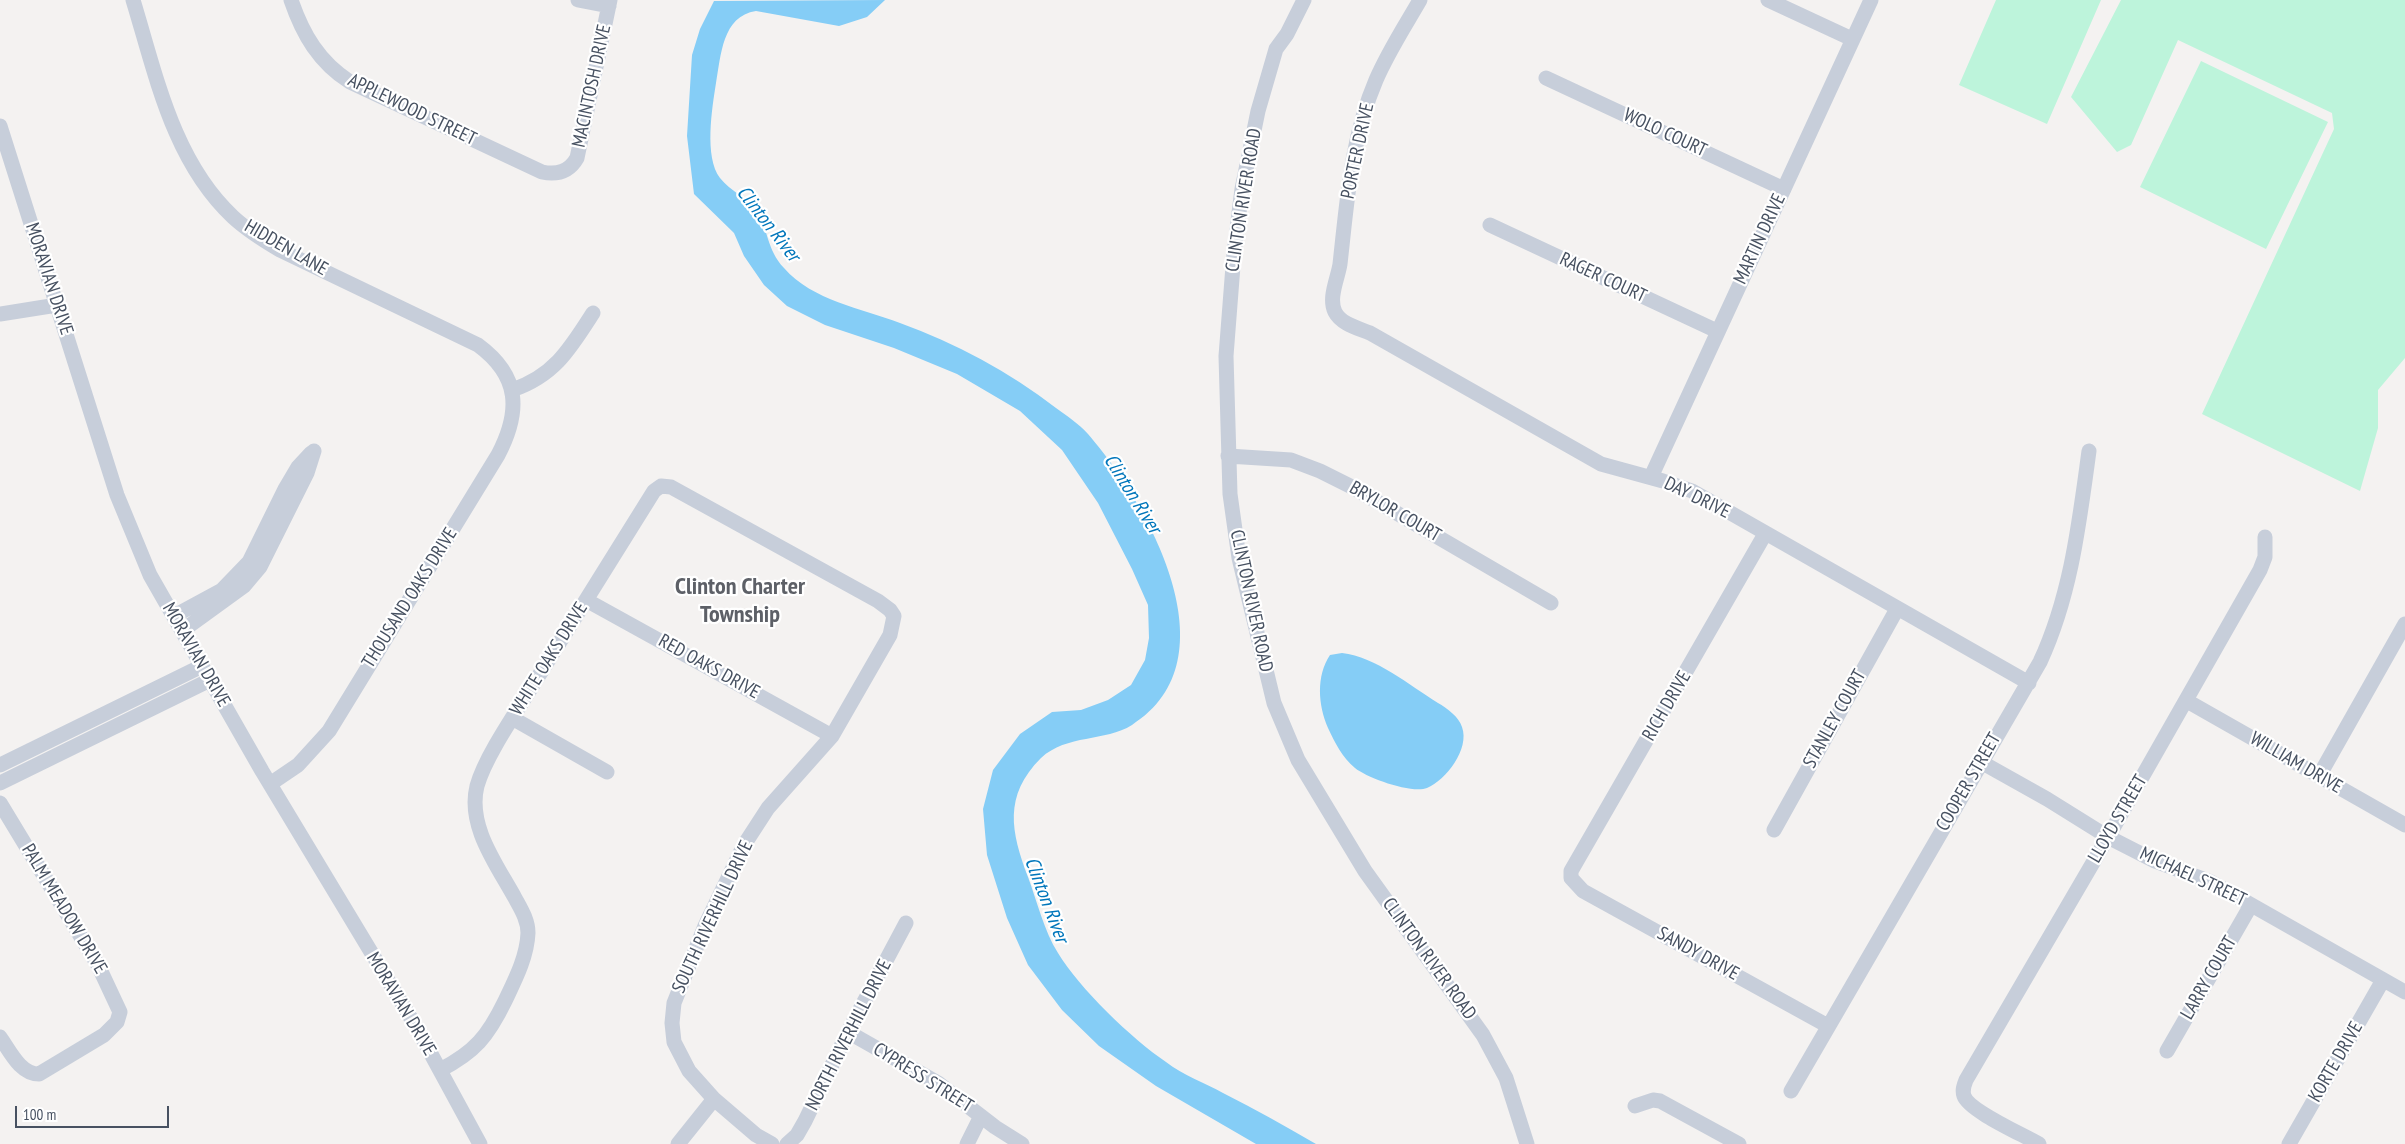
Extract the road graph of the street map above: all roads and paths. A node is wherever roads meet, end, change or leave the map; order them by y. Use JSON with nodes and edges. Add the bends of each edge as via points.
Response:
{"nodes":[{"id":1,"x":132,"y":0,"type":"edge"},
{"id":2,"x":291,"y":0,"type":"edge"},
{"id":3,"x":578,"y":0,"type":"edge"},
{"id":4,"x":1304,"y":0,"type":"edge"},
{"id":5,"x":1420,"y":0,"type":"edge"},
{"id":6,"x":1768,"y":0,"type":"edge"},
{"id":7,"x":1871,"y":0,"type":"edge"},
{"id":8,"x":609,"y":3,"type":"edge"},
{"id":9,"x":1852,"y":39,"type":"junction"},
{"id":10,"x":1546,"y":78,"type":"dead end"},
{"id":11,"x":0,"y":126,"type":"edge"},
{"id":12,"x":568,"y":169,"type":"joint"},
{"id":13,"x":1784,"y":189,"type":"junction"},
{"id":14,"x":1490,"y":225,"type":"dead end"},
{"id":15,"x":57,"y":305,"type":"junction"},
{"id":16,"x":593,"y":313,"type":"dead end"},
{"id":17,"x":1335,"y":313,"type":"joint"},
{"id":18,"x":0,"y":314,"type":"edge"},
{"id":19,"x":1717,"y":331,"type":"junction"},
{"id":20,"x":512,"y":390,"type":"junction"},
{"id":21,"x":2089,"y":452,"type":"dead end"},
{"id":22,"x":1228,"y":456,"type":"junction"},
{"id":23,"x":1651,"y":477,"type":"junction"},
{"id":24,"x":283,"y":506,"type":"dead end"},
{"id":25,"x":1765,"y":534,"type":"junction"},
{"id":26,"x":2265,"y":537,"type":"dead end"},
{"id":27,"x":586,"y":600,"type":"junction"},
{"id":28,"x":214,"y":602,"type":"junction"},
{"id":29,"x":1551,"y":603,"type":"dead end"},
{"id":30,"x":1897,"y":609,"type":"junction"},
{"id":31,"x":174,"y":616,"type":"junction"},
{"id":32,"x":894,"y":616,"type":"joint"},
{"id":33,"x":2405,"y":624,"type":"edge"},
{"id":34,"x":182,"y":631,"type":"junction"},
{"id":35,"x":202,"y":666,"type":"junction"},
{"id":36,"x":210,"y":680,"type":"junction"},
{"id":37,"x":2028,"y":683,"type":"junction"},
{"id":38,"x":2187,"y":701,"type":"junction"},
{"id":39,"x":512,"y":718,"type":"junction"},
{"id":40,"x":92,"y":720,"type":"junction"},
{"id":41,"x":98,"y":735,"type":"junction"},
{"id":42,"x":832,"y":736,"type":"junction"},
{"id":43,"x":1981,"y":762,"type":"junction"},
{"id":44,"x":0,"y":765,"type":"edge"},
{"id":45,"x":607,"y":772,"type":"dead end"},
{"id":46,"x":2319,"y":776,"type":"junction"},
{"id":47,"x":0,"y":783,"type":"edge"},
{"id":48,"x":270,"y":784,"type":"junction"},
{"id":49,"x":0,"y":803,"type":"edge"},
{"id":50,"x":2405,"y":825,"type":"edge"},
{"id":51,"x":1774,"y":830,"type":"dead end"},
{"id":52,"x":2108,"y":837,"type":"junction"},
{"id":53,"x":1571,"y":878,"type":"joint"},
{"id":54,"x":2251,"y":905,"type":"junction"},
{"id":55,"x":906,"y":923,"type":"dead end"},
{"id":56,"x":2383,"y":980,"type":"junction"},
{"id":57,"x":2405,"y":992,"type":"edge"},
{"id":58,"x":1828,"y":1026,"type":"junction"},
{"id":59,"x":848,"y":1032,"type":"junction"},
{"id":60,"x":0,"y":1037,"type":"edge"},
{"id":61,"x":2167,"y":1051,"type":"dead end"},
{"id":62,"x":440,"y":1070,"type":"junction"},
{"id":63,"x":1791,"y":1091,"type":"dead end"},
{"id":64,"x":714,"y":1099,"type":"junction"},
{"id":65,"x":1635,"y":1106,"type":"dead end"},
{"id":66,"x":982,"y":1116,"type":"junction"},
{"id":67,"x":480,"y":1144,"type":"edge"},
{"id":68,"x":678,"y":1144,"type":"edge"},
{"id":69,"x":772,"y":1144,"type":"edge"},
{"id":70,"x":787,"y":1144,"type":"edge"},
{"id":71,"x":967,"y":1144,"type":"edge"},
{"id":72,"x":1022,"y":1144,"type":"edge"},
{"id":73,"x":1527,"y":1144,"type":"edge"},
{"id":74,"x":1739,"y":1144,"type":"edge"},
{"id":75,"x":2039,"y":1144,"type":"edge"},
{"id":76,"x":2290,"y":1144,"type":"edge"}],
"edges":[{"from":1,"to":20,"type":"street","name":"HIDDEN LANE","via":[[181,145],[228,212],[280,250],[478,345],[501,366]]},
{"from":2,"to":12,"type":"street","name":"APPLEWOOD STREET","via":[[315,52],[350,82],[542,172],[556,174]]},
{"from":3,"to":8,"type":"street"},
{"from":4,"to":22,"type":"street","name":"CLINTON RIVER ROAD","via":[[1276,49],[1252,135],[1242,189],[1227,340]]},
{"from":5,"to":17,"type":"street","name":"PORTER DRIVE","via":[[1376,80],[1362,119],[1333,296]]},
{"from":6,"to":9,"type":"street"},
{"from":7,"to":9,"type":"street","name":"MARTIN DRIVE"},
{"from":8,"to":12,"type":"street","name":"MACINTOSH DRIVE","via":[[580,146]]},
{"from":9,"to":13,"type":"street","name":"MARTIN DRIVE"},
{"from":10,"to":13,"type":"street","name":"WOLO COURT"},
{"from":11,"to":15,"type":"street","name":"MORAVIAN DRIVE"},
{"from":13,"to":19,"type":"street","name":"MARTIN DRIVE"},
{"from":14,"to":19,"type":"street","name":"RAGER COURT"},
{"from":15,"to":18,"type":"street"},
{"from":15,"to":31,"type":"street","name":"MORAVIAN DRIVE","via":[[120,503],[139,552]]},
{"from":16,"to":20,"type":"street","via":[[549,371],[535,381]]},
{"from":17,"to":23,"type":"street","name":"DAY DRIVE","via":[[1348,324],[1370,333],[1600,464]]},
{"from":19,"to":23,"type":"street","name":"MARTIN DRIVE"},
{"from":20,"to":48,"type":"street","name":"THOUSAND OAKS DRIVE","via":[[514,408],[506,439],[329,731],[304,760]]},
{"from":21,"to":37,"type":"street","name":"COOPER STREET","via":[[2063,604],[2054,631]]},
{"from":22,"to":29,"type":"street","name":"BRYLOR COURT","via":[[1291,460],[1320,471]]},
{"from":22,"to":73,"type":"street","name":"CLINTON RIVER ROAD","via":[[1239,558],[1261,654],[1286,734],[1309,781],[1365,871],[1483,1035],[1506,1078]]},
{"from":23,"to":25,"type":"street","name":"DAY DRIVE","via":[[1692,492]]},
{"from":24,"to":28,"type":"street","via":[[265,543],[260,567],[244,586]]},
{"from":25,"to":30,"type":"street","name":"DAY DRIVE"},
{"from":25,"to":53,"type":"street","name":"RICH DRIVE","via":[[1572,871]]},
{"from":26,"to":38,"type":"street","name":"LLOYD STREET","via":[[2265,557],[2260,570]]},
{"from":27,"to":32,"type":"street","name":"WHITE OAKS DRIVE","via":[[654,491],[664,486],[878,601]]},
{"from":27,"to":39,"type":"street","name":"WHITE OAKS DRIVE"},
{"from":27,"to":42,"type":"street","name":"RED OAKS DRIVE"},
{"from":28,"to":31,"type":"street"},
{"from":28,"to":34,"type":"street"},
{"from":30,"to":37,"type":"street","name":"DAY DRIVE"},
{"from":30,"to":51,"type":"street","name":"STANLEY COURT"},
{"from":31,"to":34,"type":"street","name":"MORAVIAN DRIVE"},
{"from":32,"to":42,"type":"street","name":"SOUTH RIVERHILL DRIVE","via":[[890,635]]},
{"from":33,"to":46,"type":"street"},
{"from":34,"to":35,"type":"street","name":"MORAVIAN DRIVE"},
{"from":35,"to":36,"type":"street","name":"MORAVIAN DRIVE"},
{"from":35,"to":40,"type":"street"},
{"from":36,"to":41,"type":"street"},
{"from":36,"to":48,"type":"street","name":"MORAVIAN DRIVE"},
{"from":37,"to":43,"type":"street","name":"COOPER STREET"},
{"from":38,"to":46,"type":"street","name":"WILLIAM DRIVE"},
{"from":38,"to":52,"type":"street","name":"LLOYD STREET"},
{"from":39,"to":45,"type":"street"},
{"from":39,"to":62,"type":"street","name":"WHITE OAKS DRIVE","via":[[481,776],[476,806],[482,838],[524,915],[528,934],[525,952],[488,1033],[467,1055]]},
{"from":40,"to":41,"type":"street"},
{"from":40,"to":44,"type":"street"},
{"from":41,"to":47,"type":"street"},
{"from":42,"to":64,"type":"street","name":"SOUTH RIVERHILL DRIVE","via":[[768,808],[744,845],[678,990],[672,1022],[674,1042],[689,1071]]},
{"from":43,"to":52,"type":"street","name":"MICHAEL STREET"},
{"from":43,"to":58,"type":"street","name":"COOPER STREET"},
{"from":46,"to":50,"type":"street","name":"WILLIAM DRIVE"},
{"from":48,"to":62,"type":"street","name":"MORAVIAN DRIVE"},
{"from":49,"to":60,"type":"street","name":"PALM MEADOW DRIVE","via":[[118,1003],[118,1018],[104,1035],[39,1074],[32,1074],[21,1067]]},
{"from":52,"to":54,"type":"street","name":"MICHAEL STREET","via":[[2155,861],[2211,882]]},
{"from":52,"to":75,"type":"street","name":"LLOYD STREET","via":[[1963,1088],[1964,1097],[1980,1111]]},
{"from":53,"to":58,"type":"street","name":"SANDY DRIVE","via":[[1584,892]]},
{"from":54,"to":56,"type":"street","name":"MICHAEL STREET"},
{"from":54,"to":61,"type":"street","name":"LARRY COURT"},
{"from":55,"to":59,"type":"street","name":"NORTH RIVERHILL DRIVE"},
{"from":56,"to":57,"type":"street","name":"MICHAEL STREET"},
{"from":56,"to":76,"type":"street","name":"KORTE DRIVE"},
{"from":58,"to":63,"type":"street","name":"COOPER STREET"},
{"from":59,"to":66,"type":"street","name":"CYPRESS STREET","via":[[938,1083]]},
{"from":59,"to":70,"type":"street","name":"NORTH RIVERHILL DRIVE","via":[[797,1135]]},
{"from":62,"to":67,"type":"street","name":"MORAVIAN DRIVE"},
{"from":64,"to":68,"type":"street"},
{"from":64,"to":69,"type":"street","via":[[756,1135]]},
{"from":65,"to":74,"type":"street","via":[[1660,1100]]},
{"from":66,"to":71,"type":"street"},
{"from":66,"to":72,"type":"street","name":"CYPRESS STREET"}]}
